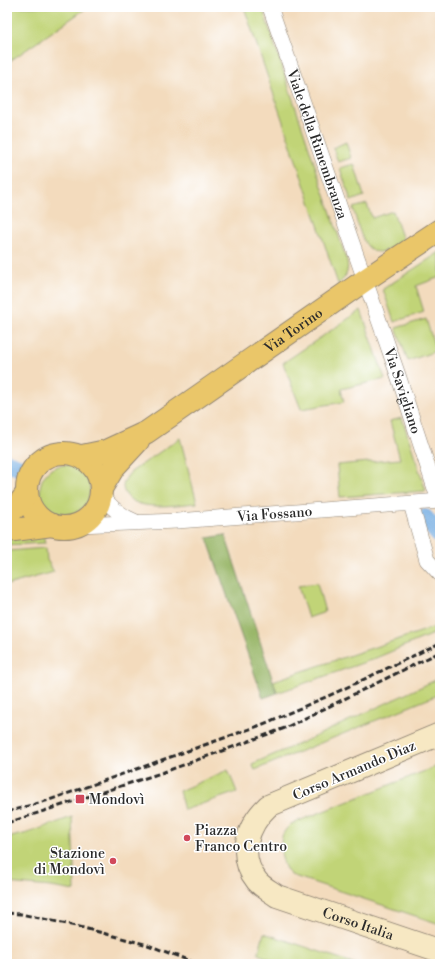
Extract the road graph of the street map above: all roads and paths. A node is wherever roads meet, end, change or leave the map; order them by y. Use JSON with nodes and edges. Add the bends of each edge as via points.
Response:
{"nodes":[{"id":1,"x":270,"y":7,"type":"edge"},
{"id":2,"x":440,"y":230,"type":"edge"},
{"id":3,"x":365,"y":280,"type":"junction"},
{"id":4,"x":147,"y":432,"type":"junction"},
{"id":5,"x":82,"y":456,"type":"junction"},
{"id":6,"x":102,"y":491,"type":"junction"},
{"id":7,"x":27,"y":493,"type":"junction"},
{"id":8,"x":440,"y":501,"type":"edge"},
{"id":9,"x":410,"y":504,"type":"junction"},
{"id":10,"x":7,"y":515,"type":"edge"},
{"id":11,"x":139,"y":523,"type":"junction"},
{"id":12,"x":52,"y":525,"type":"junction"},
{"id":13,"x":78,"y":525,"type":"junction"},
{"id":14,"x":7,"y":531,"type":"edge"},
{"id":15,"x":440,"y":574,"type":"edge"},
{"id":16,"x":440,"y":734,"type":"edge"},
{"id":17,"x":277,"y":896,"type":"joint"},
{"id":18,"x":440,"y":950,"type":"edge"}],
"edges":[{"from":1,"to":3,"type":"street","name":"Viale della Rimembranza"},
{"from":2,"to":3,"type":"main road","name":"Via Torino"},
{"from":3,"to":4,"type":"main road","name":"Via Torino"},
{"from":3,"to":8,"type":"street","name":"Via Savigliano"},
{"from":4,"to":5,"type":"main road","name":"Via Torino","via":[[106,451]]},
{"from":4,"to":6,"type":"main road","name":"Via Torino","via":[[114,467]]},
{"from":5,"to":6,"type":"main road","via":[[92,464],[99,475]]},
{"from":5,"to":7,"type":"main road","name":"Via Torino","via":[[63,452],[44,458],[34,467],[28,480]]},
{"from":6,"to":11,"type":"street","name":"Via Fossano","via":[[115,511],[124,518]]},
{"from":6,"to":13,"type":"main road","name":"Via Torino","via":[[97,508],[89,518]]},
{"from":7,"to":10,"type":"main road","name":"Via Torino"},
{"from":7,"to":12,"type":"main road","via":[[31,507],[39,518]]},
{"from":8,"to":9,"type":"street","name":"Via Fossano"},
{"from":9,"to":11,"type":"street","name":"Via Fossano"},
{"from":9,"to":15,"type":"street","via":[[427,560]]},
{"from":11,"to":13,"type":"street","name":"Via Fossano"},
{"from":12,"to":13,"type":"main road","via":[[65,528]]},
{"from":12,"to":14,"type":"main road"},
{"from":16,"to":17,"type":"street","name":"Corso Armando Diaz","via":[[268,806],[250,831],[246,855],[257,882]]},
{"from":17,"to":18,"type":"street","name":"Corso Italia"}]}
